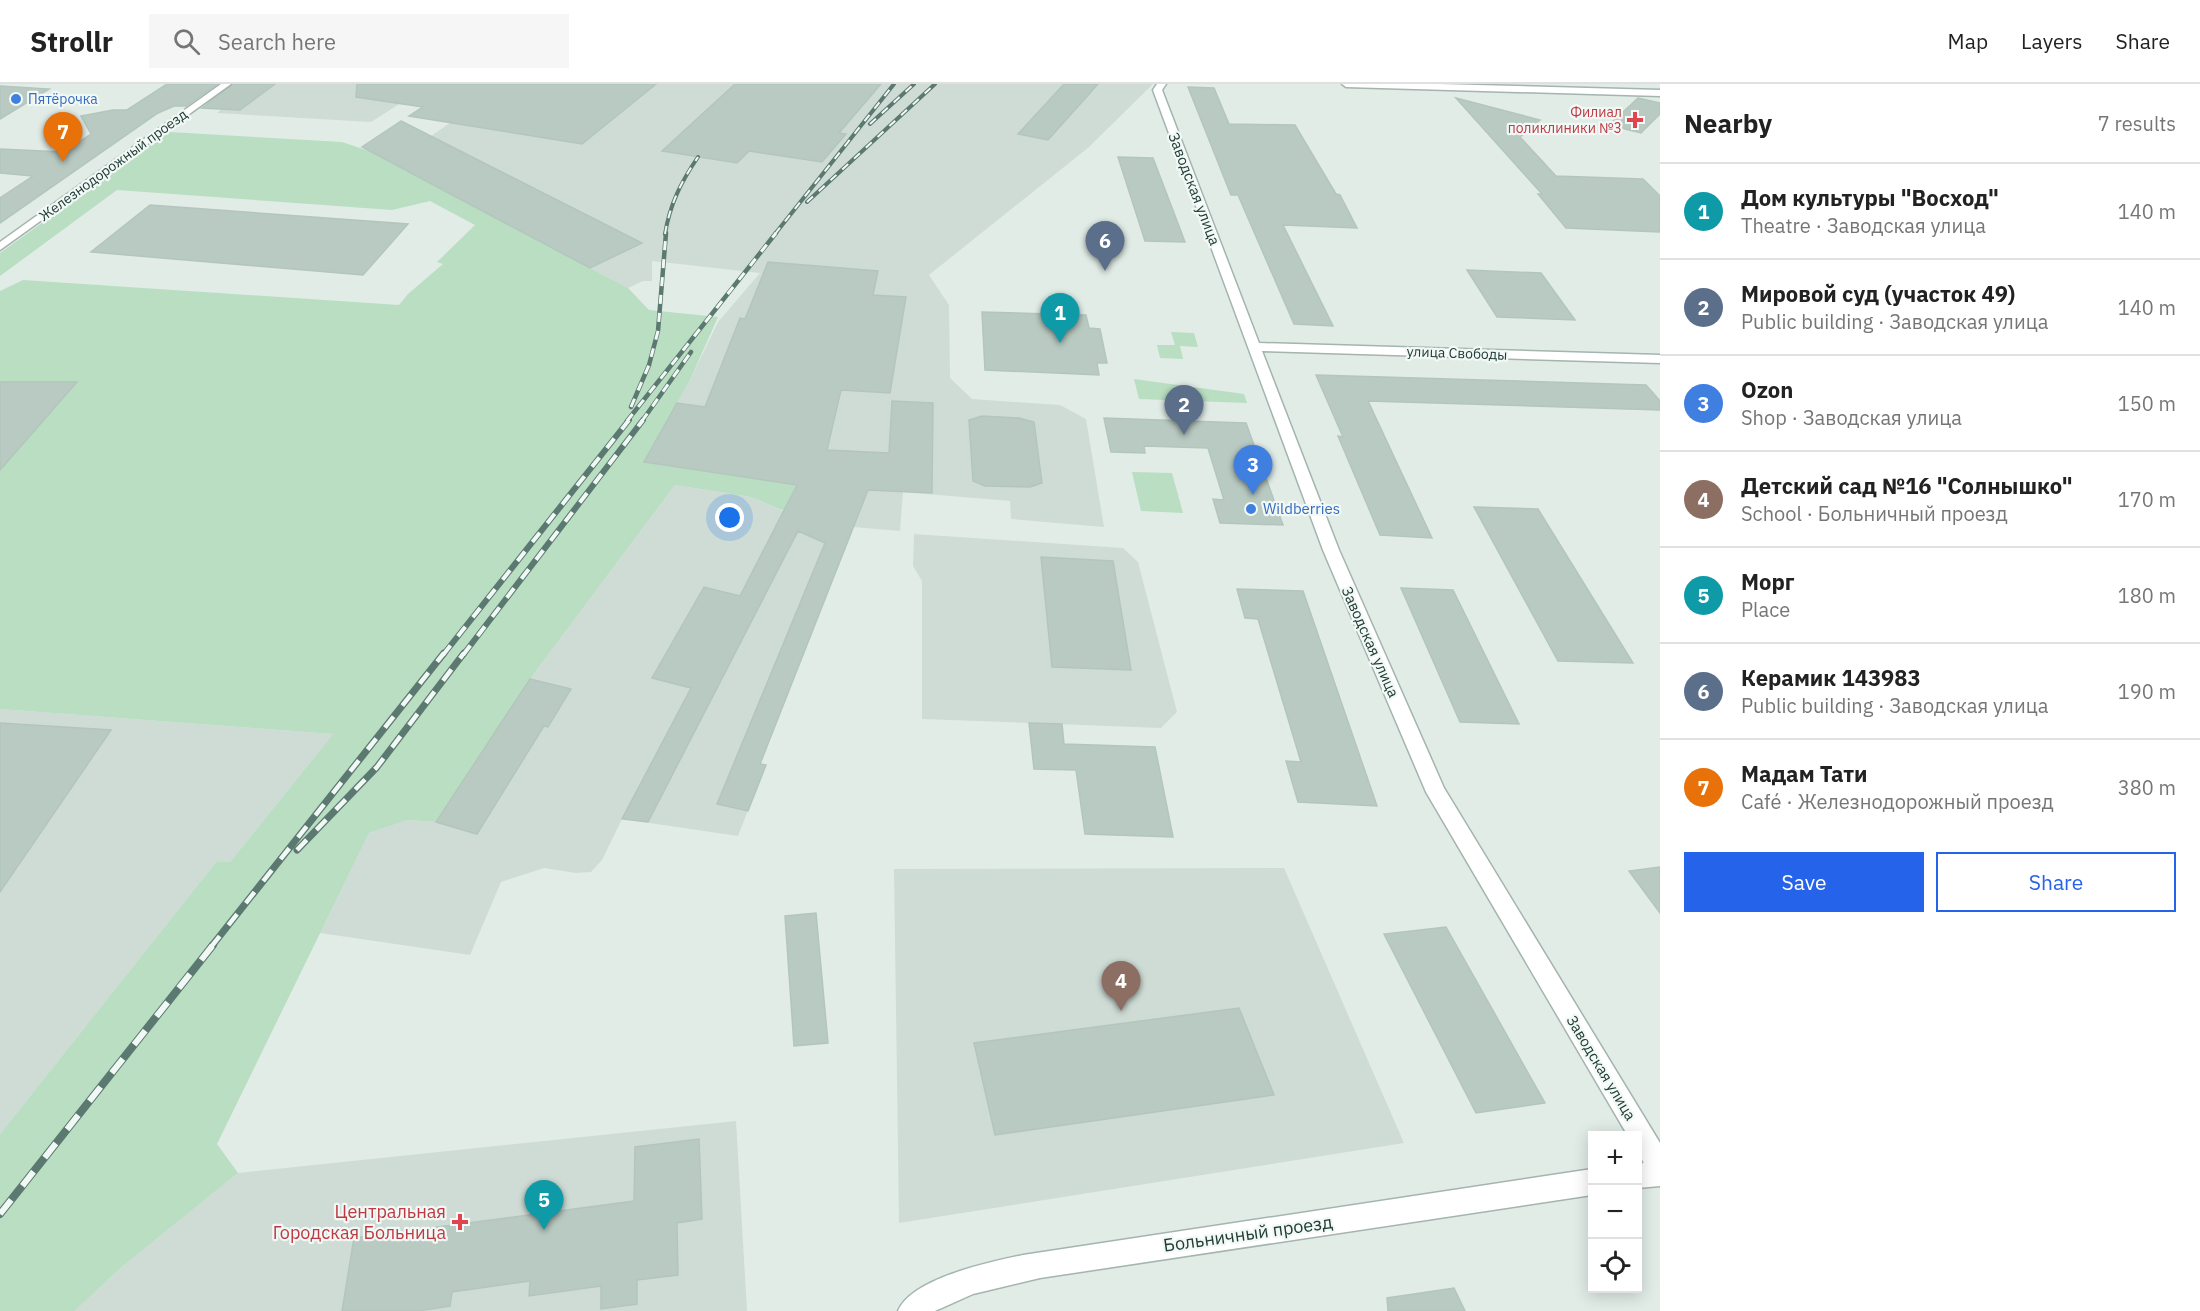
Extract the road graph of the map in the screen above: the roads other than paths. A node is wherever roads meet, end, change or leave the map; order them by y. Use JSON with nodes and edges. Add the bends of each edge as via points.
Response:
{"nodes":[{"id":1,"x":227,"y":84,"type":"edge"},
{"id":2,"x":1162,"y":84,"type":"edge"},
{"id":3,"x":1346,"y":84,"type":"edge"},
{"id":4,"x":1660,"y":93,"type":"edge"},
{"id":5,"x":0,"y":247,"type":"edge"},
{"id":6,"x":1254,"y":347,"type":"junction"},
{"id":7,"x":1660,"y":360,"type":"edge"},
{"id":8,"x":1660,"y":1166,"type":"edge"},
{"id":9,"x":1660,"y":1173,"type":"edge"},
{"id":10,"x":1642,"y":1175,"type":"edge"},
{"id":11,"x":1588,"y":1183,"type":"edge"},
{"id":12,"x":912,"y":1311,"type":"edge"}],
"edges":[{"from":1,"to":5,"type":"street","name":"Железнодорожный проезд"},
{"from":2,"to":6,"type":"street","name":"Заводская улица","via":[[1156,90]]},
{"from":3,"to":4,"type":"street"},
{"from":6,"to":7,"type":"street","name":"улица Свободы"},
{"from":6,"to":8,"type":"street","name":"Заводская улица","via":[[1330,550],[1436,792]]},
{"from":9,"to":10,"type":"street"},
{"from":11,"to":12,"type":"street","name":"Больничный проезд","via":[[1040,1265],[972,1280],[926,1300]]}]}
